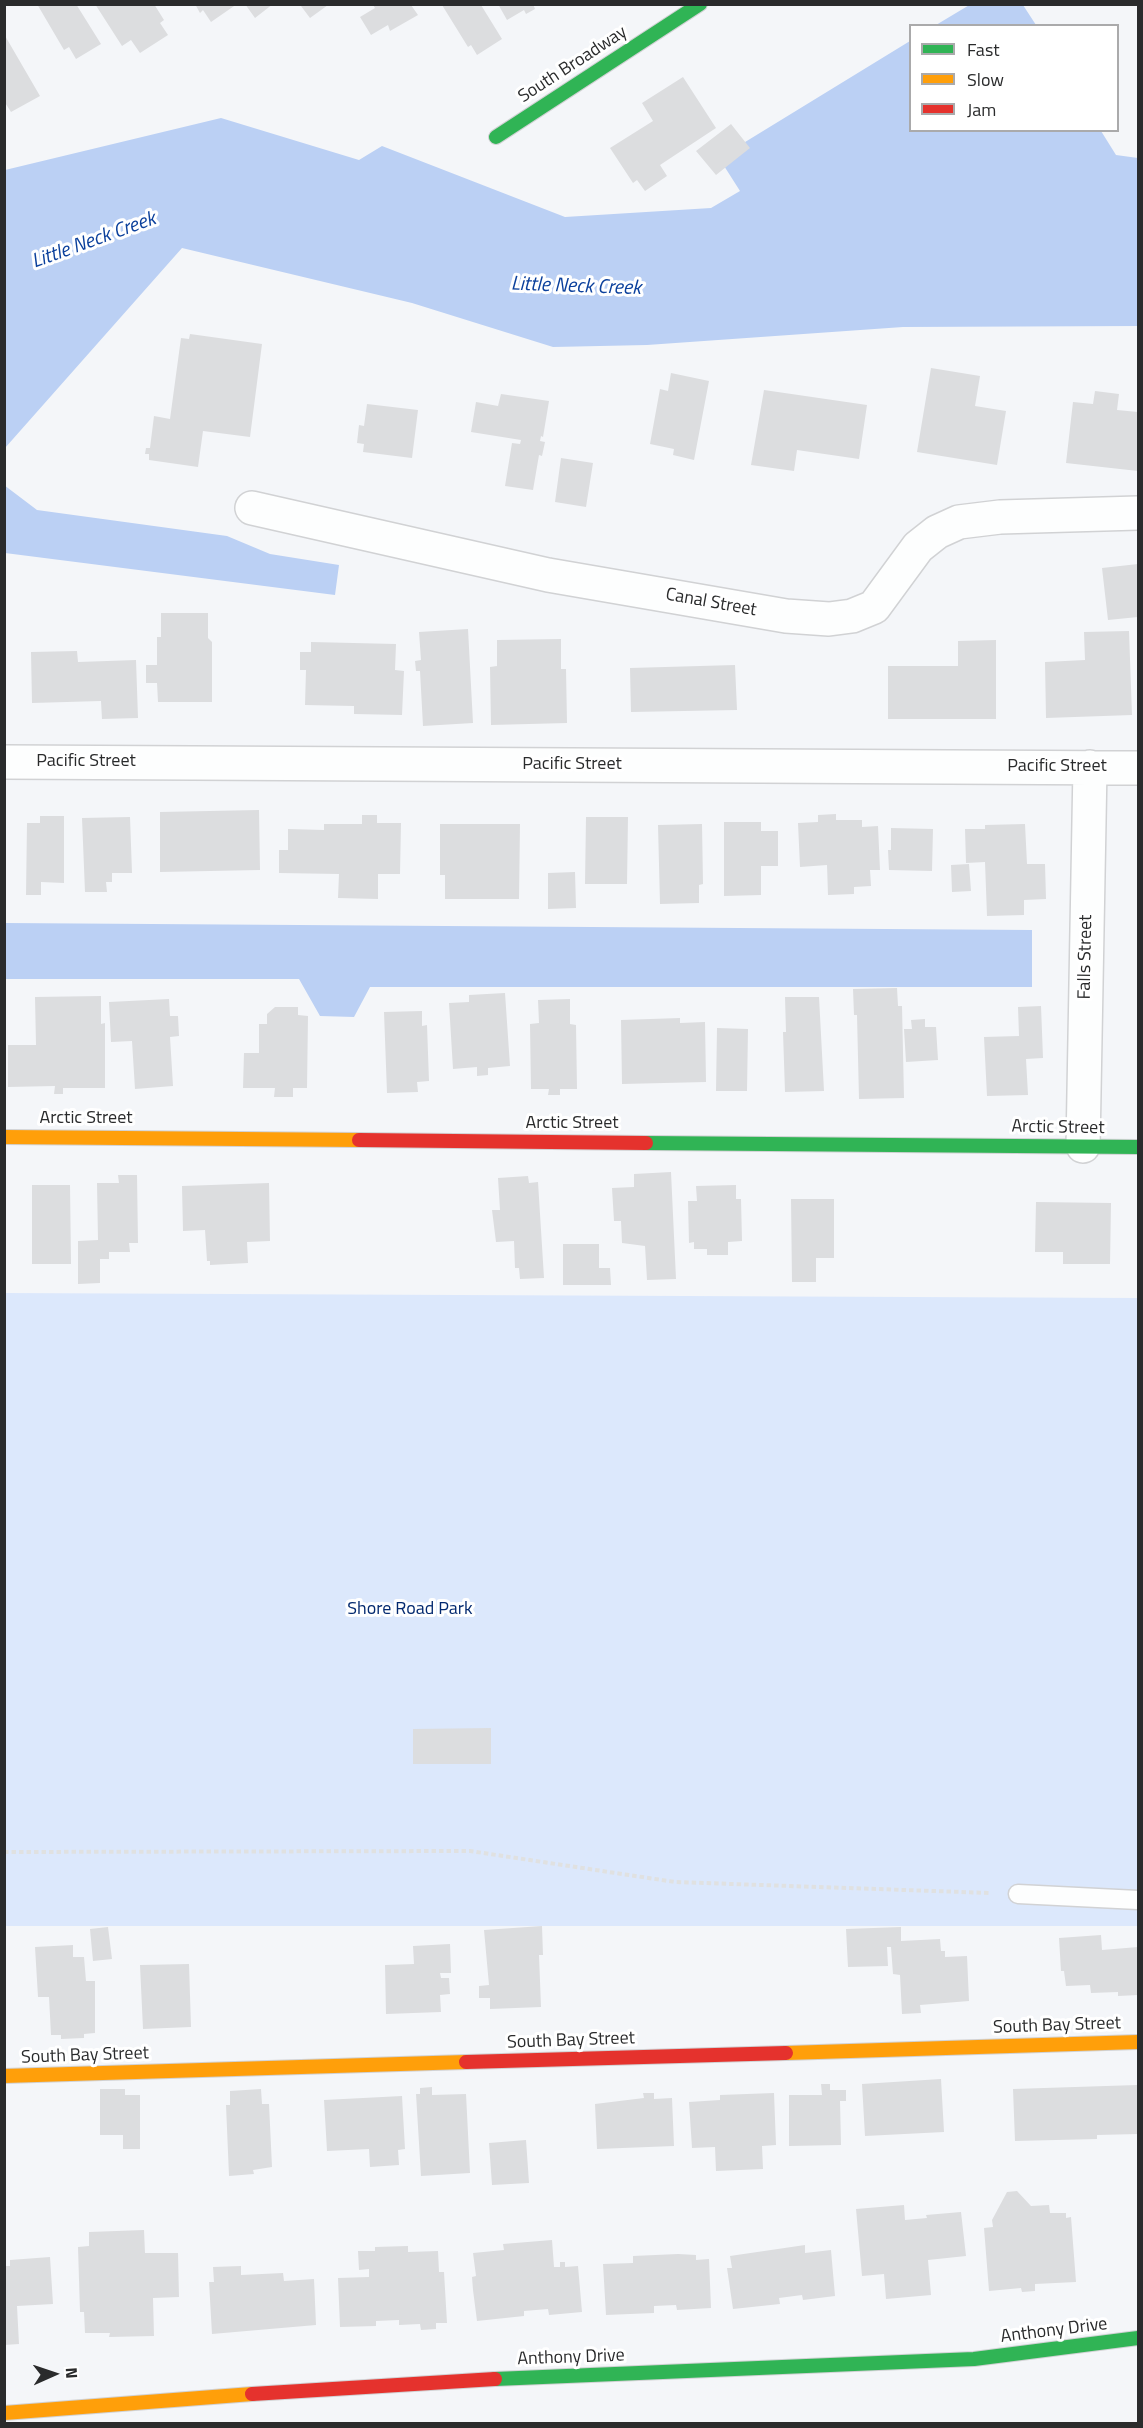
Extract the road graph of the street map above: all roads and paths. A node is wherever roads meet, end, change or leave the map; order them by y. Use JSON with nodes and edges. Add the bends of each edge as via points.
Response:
{"nodes":[{"id":1,"x":700,"y":4,"type":"edge"},
{"id":2,"x":496,"y":137,"type":"dead end"},
{"id":3,"x":252,"y":508,"type":"dead end"},
{"id":4,"x":1138,"y":513,"type":"edge"},
{"id":5,"x":4,"y":762,"type":"edge"},
{"id":6,"x":1090,"y":767,"type":"junction"},
{"id":7,"x":1138,"y":768,"type":"edge"},
{"id":8,"x":4,"y":1137,"type":"edge"},
{"id":9,"x":1083,"y":1146,"type":"junction"},
{"id":10,"x":1138,"y":1147,"type":"edge"},
{"id":11,"x":4,"y":1852,"type":"edge"},
{"id":12,"x":1018,"y":1894,"type":"joint"},
{"id":13,"x":1138,"y":1900,"type":"edge"},
{"id":14,"x":1138,"y":2042,"type":"edge"},
{"id":15,"x":4,"y":2076,"type":"edge"},
{"id":16,"x":1138,"y":2338,"type":"edge"},
{"id":17,"x":4,"y":2413,"type":"edge"}],
"edges":[{"from":1,"to":2,"type":"street","name":"South Broadway"},
{"from":3,"to":4,"type":"street","name":"Canal Street","via":[[548,575],[786,616],[829,619],[852,616],[874,607],[918,547],[959,522]]},
{"from":5,"to":6,"type":"street","name":"Pacific Street"},
{"from":6,"to":7,"type":"street","name":"Pacific Street"},
{"from":6,"to":9,"type":"street","name":"Falls Street"},
{"from":8,"to":9,"type":"street","name":"Arctic Street"},
{"from":9,"to":10,"type":"street","name":"Arctic Street"},
{"from":11,"to":12,"type":"path","via":[[470,1851],[675,1882]]},
{"from":12,"to":13,"type":"lane"},
{"from":14,"to":15,"type":"street","name":"South Bay Street"},
{"from":16,"to":17,"type":"street","name":"Anthony Drive","via":[[974,2359],[400,2383]]}]}
